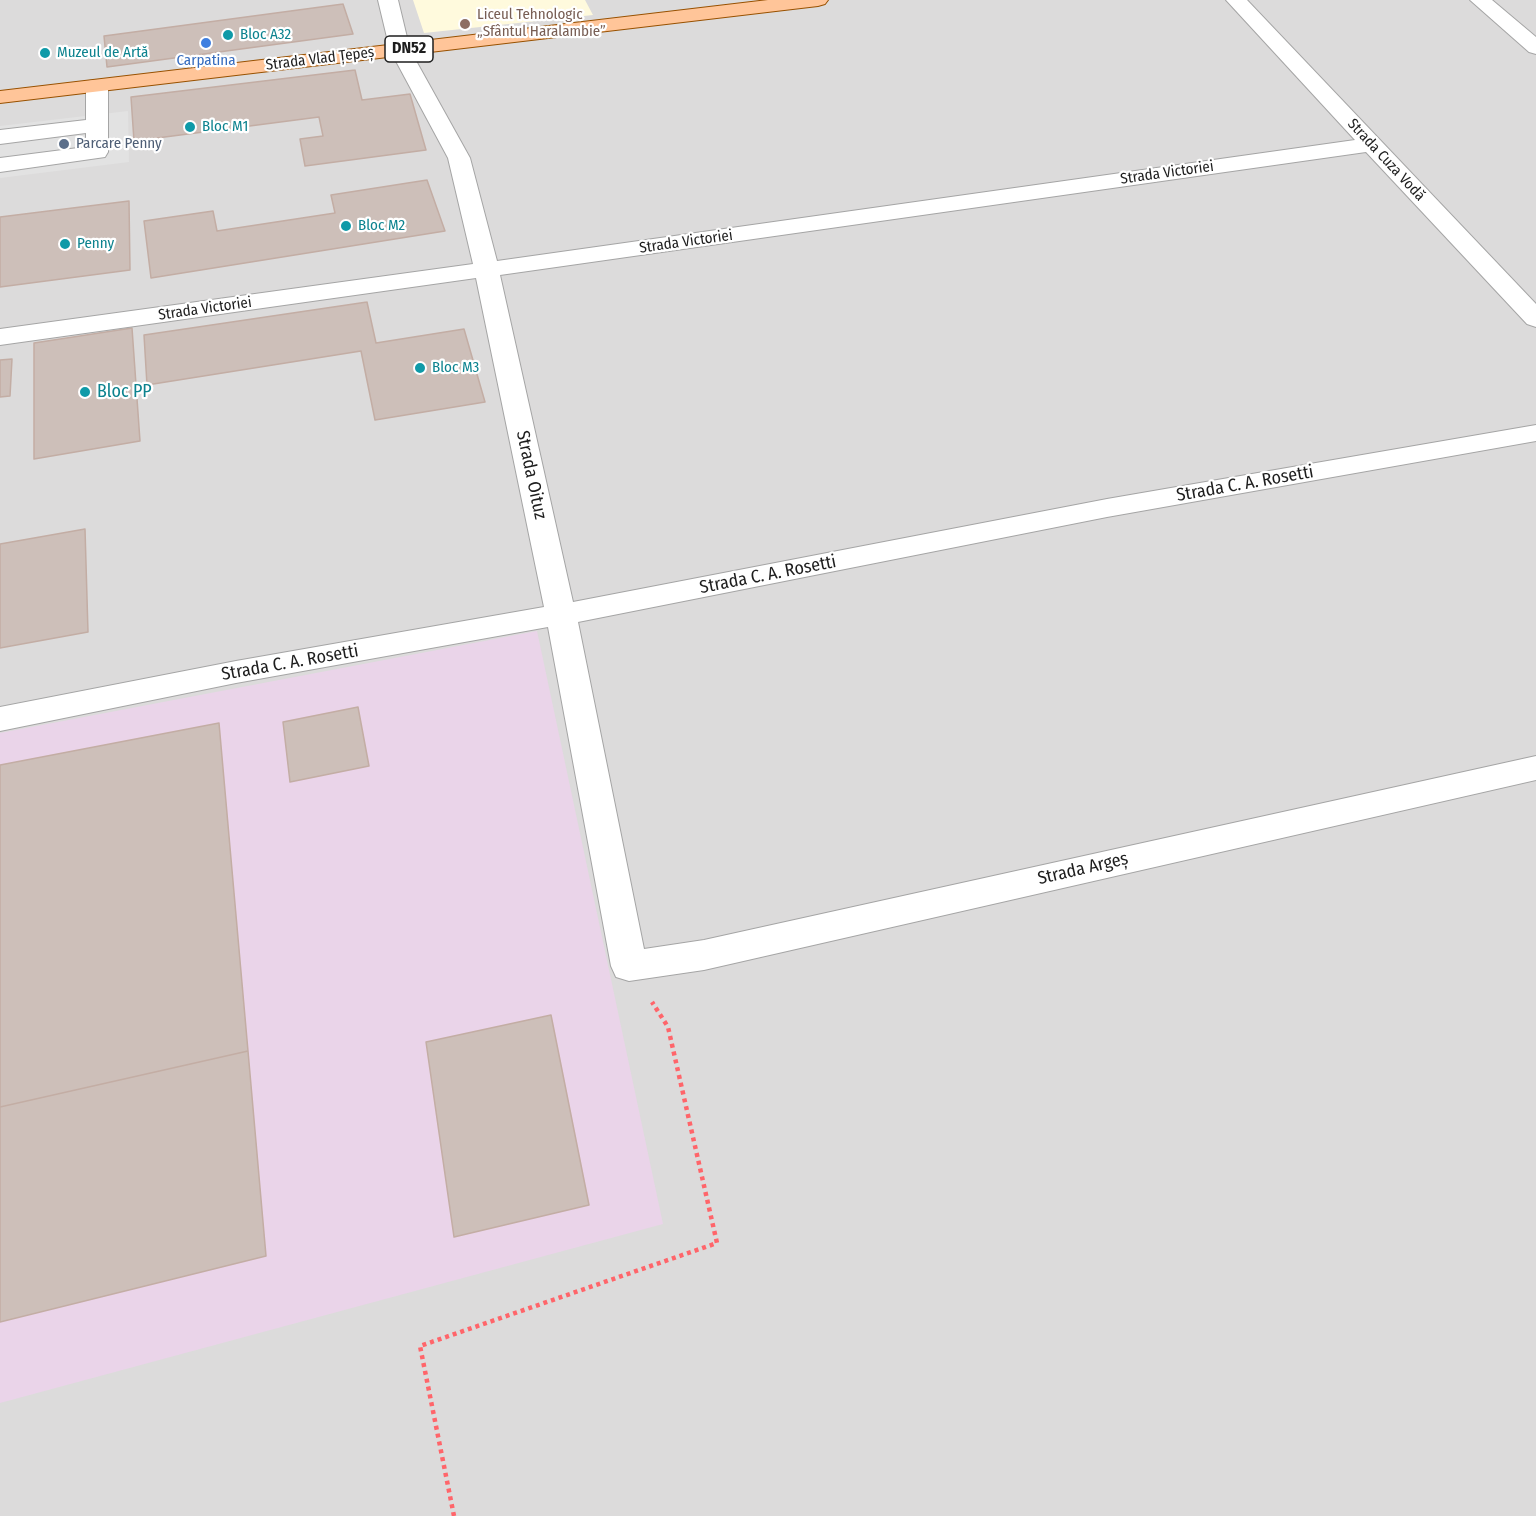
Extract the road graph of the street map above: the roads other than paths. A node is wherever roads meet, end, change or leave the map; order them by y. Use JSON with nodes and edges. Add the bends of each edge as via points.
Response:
{"nodes":[{"id":1,"x":388,"y":0,"type":"edge"},
{"id":2,"x":818,"y":0,"type":"edge"},
{"id":3,"x":1236,"y":0,"type":"edge"},
{"id":4,"x":1480,"y":0,"type":"edge"},
{"id":5,"x":1536,"y":48,"type":"edge"},
{"id":6,"x":400,"y":50,"type":"junction"},
{"id":7,"x":97,"y":86,"type":"junction"},
{"id":8,"x":0,"y":97,"type":"edge"},
{"id":9,"x":97,"y":125,"type":"junction"},
{"id":10,"x":0,"y":136,"type":"edge"},
{"id":11,"x":1372,"y":144,"type":"junction"},
{"id":12,"x":0,"y":165,"type":"edge"},
{"id":13,"x":486,"y":270,"type":"junction"},
{"id":14,"x":1536,"y":319,"type":"edge"},
{"id":15,"x":0,"y":337,"type":"edge"},
{"id":16,"x":1536,"y":433,"type":"edge"},
{"id":17,"x":561,"y":614,"type":"junction"},
{"id":18,"x":0,"y":719,"type":"edge"},
{"id":19,"x":1536,"y":768,"type":"edge"},
{"id":20,"x":629,"y":966,"type":"joint"}],
"edges":[{"from":1,"to":6,"type":"street","name":"Strada Oituz"},
{"from":2,"to":6,"type":"main road","name":"Strada Vlad Țepeș","number":"DN52"},
{"from":3,"to":11,"type":"street","name":"Strada Cuza Vodă"},
{"from":4,"to":5,"type":"street"},
{"from":6,"to":7,"type":"main road","name":"Strada Vlad Țepeș","number":"DN52"},
{"from":6,"to":13,"type":"street","name":"Strada Oituz","via":[[459,158]]},
{"from":7,"to":8,"type":"main road","name":"Strada Vlad Țepeș","number":"DN52"},
{"from":7,"to":9,"type":"street"},
{"from":9,"to":10,"type":"street"},
{"from":9,"to":12,"type":"street","via":[[97,152]]},
{"from":11,"to":13,"type":"street","name":"Strada Victoriei"},
{"from":11,"to":14,"type":"street","name":"Strada Cuza Vodă"},
{"from":13,"to":15,"type":"street","name":"Strada Victoriei"},
{"from":13,"to":17,"type":"street","name":"Strada Oituz"},
{"from":16,"to":17,"type":"street","name":"Strada C. A. Rosetti","via":[[1107,508]]},
{"from":17,"to":18,"type":"street","name":"Strada C. A. Rosetti"},
{"from":17,"to":20,"type":"street","name":"Strada Oituz"},
{"from":19,"to":20,"type":"street","name":"Strada Argeș","via":[[704,955]]}]}
